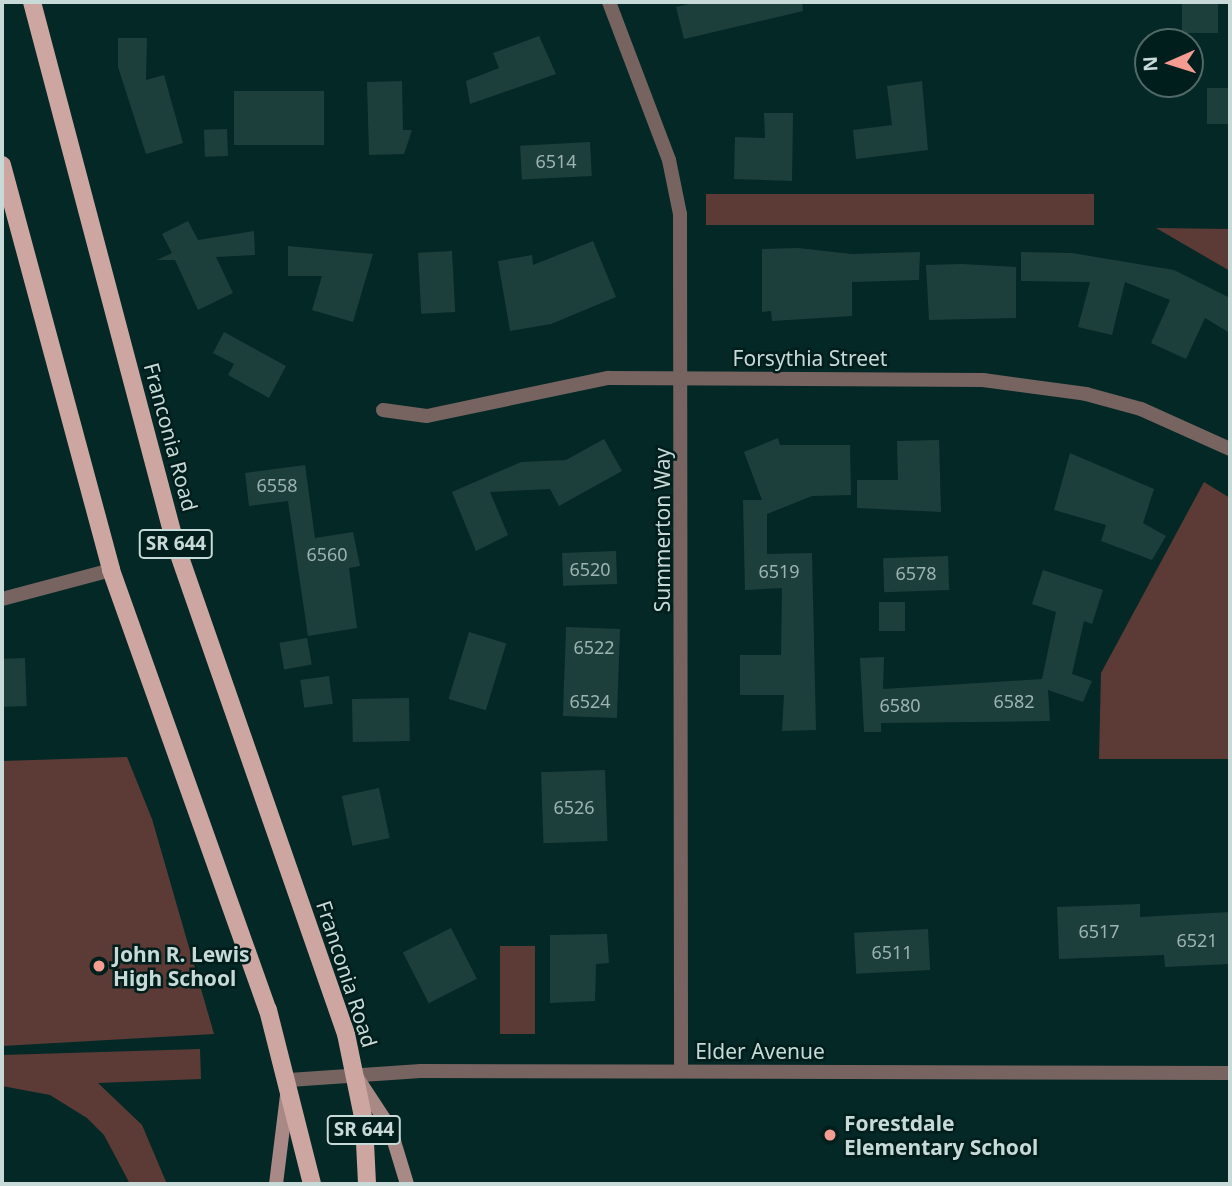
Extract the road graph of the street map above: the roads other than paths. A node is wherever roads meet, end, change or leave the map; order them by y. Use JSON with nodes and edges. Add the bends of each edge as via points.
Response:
{"nodes":[{"id":1,"x":32,"y":2,"type":"edge"},
{"id":2,"x":609,"y":2,"type":"edge"},
{"id":3,"x":2,"y":165,"type":"edge"},
{"id":4,"x":684,"y":378,"type":"junction"},
{"id":5,"x":383,"y":410,"type":"dead end"},
{"id":6,"x":1230,"y":449,"type":"edge"},
{"id":7,"x":111,"y":570,"type":"junction"},
{"id":8,"x":2,"y":599,"type":"edge"},
{"id":9,"x":681,"y":1071,"type":"junction"},
{"id":10,"x":1230,"y":1073,"type":"edge"},
{"id":11,"x":356,"y":1076,"type":"junction"},
{"id":12,"x":289,"y":1080,"type":"junction"},
{"id":13,"x":276,"y":1184,"type":"edge"},
{"id":14,"x":312,"y":1184,"type":"edge"},
{"id":15,"x":368,"y":1184,"type":"edge"},
{"id":16,"x":407,"y":1184,"type":"edge"}],
"edges":[{"from":1,"to":11,"type":"main road","name":"Franconia Road","number":"SR 644","via":[[175,543]]},
{"from":2,"to":4,"type":"street","name":"Summerton Way","via":[[673,175],[680,214]]},
{"from":3,"to":7,"type":"main road","number":"SR 644"},
{"from":4,"to":5,"type":"street","name":"Forsythia Street","via":[[573,381],[427,416]]},
{"from":4,"to":6,"type":"street","name":"Forsythia Street","via":[[1040,385],[1141,409]]},
{"from":4,"to":9,"type":"street","name":"Summerton Way"},
{"from":7,"to":8,"type":"street"},
{"from":7,"to":12,"type":"main road","number":"SR 644"},
{"from":9,"to":10,"type":"street","name":"Elder Avenue"},
{"from":9,"to":11,"type":"street","name":"Elder Avenue"},
{"from":11,"to":12,"type":"street","name":"Elder Avenue"},
{"from":11,"to":15,"type":"main road","name":"Franconia Road","number":"SR 644"},
{"from":11,"to":16,"type":"main road","name":"Franconia Road","via":[[390,1128]]},
{"from":12,"to":13,"type":"main road"},
{"from":12,"to":14,"type":"main road","number":"SR 644"}]}
